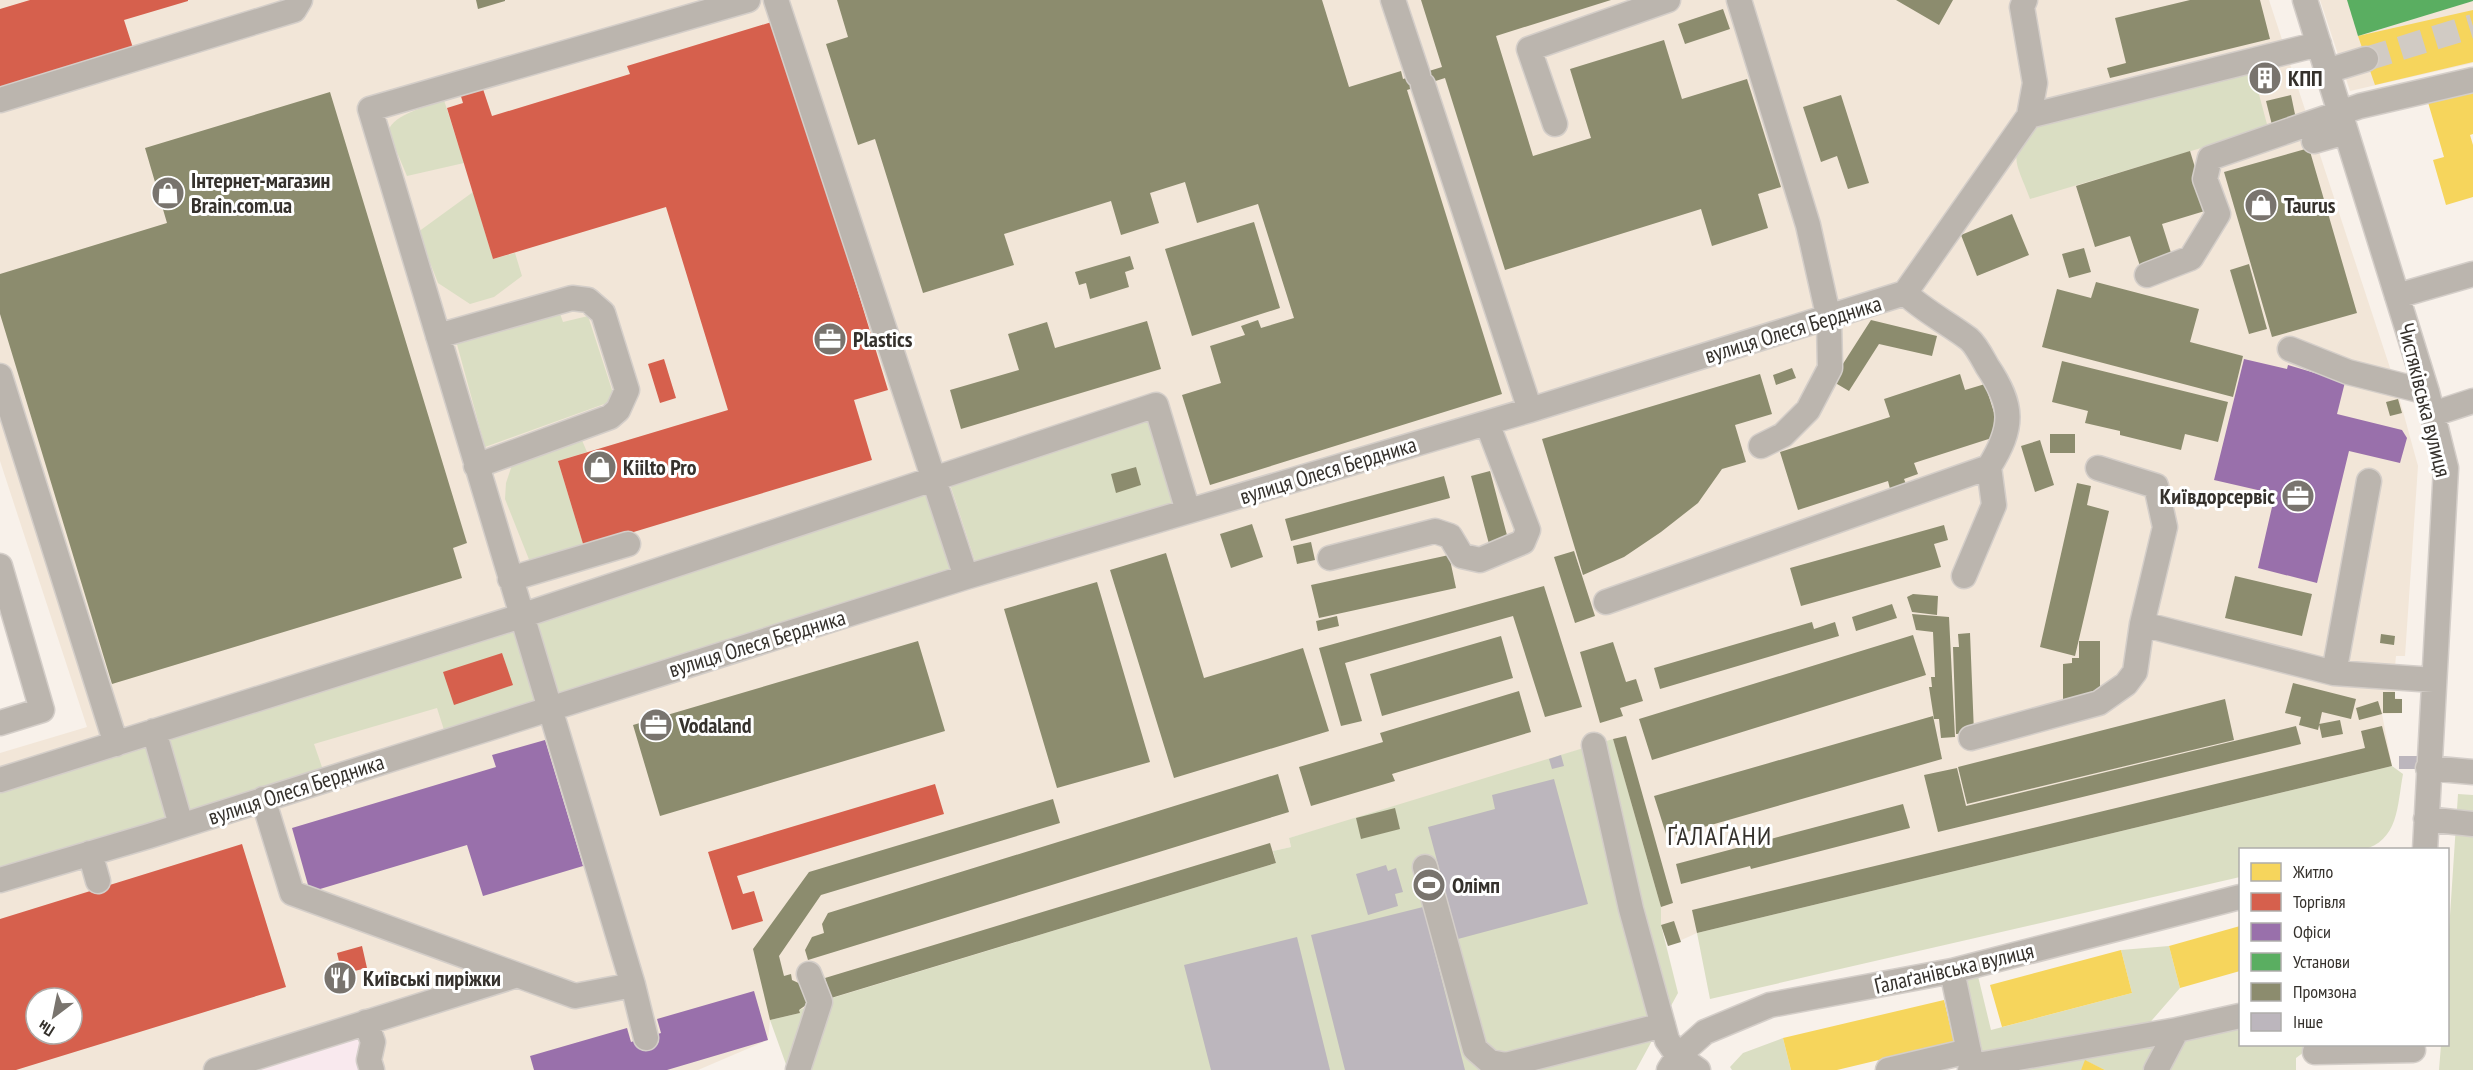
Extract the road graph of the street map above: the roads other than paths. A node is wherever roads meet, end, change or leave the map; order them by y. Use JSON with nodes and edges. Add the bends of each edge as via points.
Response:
{"nodes":[{"id":1,"x":300,"y":0,"type":"edge"},
{"id":2,"x":748,"y":0,"type":"edge"},
{"id":3,"x":776,"y":0,"type":"edge"},
{"id":4,"x":1393,"y":0,"type":"edge"},
{"id":5,"x":1668,"y":0,"type":"edge"},
{"id":6,"x":1739,"y":0,"type":"edge"},
{"id":7,"x":2025,"y":0,"type":"edge"},
{"id":8,"x":2305,"y":0,"type":"edge"},
{"id":9,"x":2319,"y":44,"type":"junction"},
{"id":10,"x":2366,"y":59,"type":"tunnel mouth"},
{"id":11,"x":2327,"y":71,"type":"junction"},
{"id":12,"x":2473,"y":80,"type":"edge"},
{"id":13,"x":0,"y":100,"type":"edge"},
{"id":14,"x":2029,"y":116,"type":"junction"},
{"id":15,"x":2343,"y":123,"type":"junction"},
{"id":16,"x":1555,"y":124,"type":"dead end"},
{"id":17,"x":2314,"y":141,"type":"dead end"},
{"id":18,"x":2473,"y":274,"type":"edge"},
{"id":19,"x":2147,"y":275,"type":"dead end"},
{"id":20,"x":1905,"y":293,"type":"junction"},
{"id":21,"x":2397,"y":296,"type":"junction"},
{"id":22,"x":1829,"y":319,"type":"junction"},
{"id":23,"x":438,"y":336,"type":"junction"},
{"id":24,"x":2290,"y":349,"type":"dead end"},
{"id":25,"x":0,"y":376,"type":"edge"},
{"id":26,"x":2473,"y":401,"type":"edge"},
{"id":27,"x":2430,"y":403,"type":"junction"},
{"id":28,"x":1530,"y":410,"type":"junction"},
{"id":29,"x":1487,"y":423,"type":"junction"},
{"id":30,"x":1761,"y":446,"type":"dead end"},
{"id":31,"x":476,"y":466,"type":"junction"},
{"id":32,"x":1989,"y":467,"type":"junction"},
{"id":33,"x":2098,"y":468,"type":"dead end"},
{"id":34,"x":932,"y":477,"type":"junction"},
{"id":35,"x":2369,"y":481,"type":"dead end"},
{"id":36,"x":1188,"y":512,"type":"junction"},
{"id":37,"x":628,"y":544,"type":"dead end"},
{"id":38,"x":1330,"y":558,"type":"dead end"},
{"id":39,"x":0,"y":566,"type":"edge"},
{"id":40,"x":1964,"y":576,"type":"dead end"},
{"id":41,"x":966,"y":577,"type":"junction"},
{"id":42,"x":510,"y":579,"type":"junction"},
{"id":43,"x":1606,"y":602,"type":"dead end"},
{"id":44,"x":521,"y":616,"type":"junction"},
{"id":45,"x":2142,"y":624,"type":"junction"},
{"id":46,"x":2334,"y":673,"type":"junction"},
{"id":47,"x":2434,"y":680,"type":"junction"},
{"id":48,"x":548,"y":708,"type":"junction"},
{"id":49,"x":0,"y":723,"type":"edge"},
{"id":50,"x":154,"y":731,"type":"junction"},
{"id":51,"x":1971,"y":738,"type":"dead end"},
{"id":52,"x":116,"y":744,"type":"junction"},
{"id":53,"x":1594,"y":745,"type":"dead end"},
{"id":54,"x":2428,"y":768,"type":"junction"},
{"id":55,"x":2473,"y":772,"type":"edge"},
{"id":56,"x":0,"y":780,"type":"edge"},
{"id":57,"x":263,"y":799,"type":"junction"},
{"id":58,"x":2426,"y":819,"type":"junction"},
{"id":59,"x":182,"y":825,"type":"junction"},
{"id":60,"x":2473,"y":825,"type":"edge"},
{"id":61,"x":2424,"y":848,"type":"edge"},
{"id":62,"x":90,"y":853,"type":"junction"},
{"id":63,"x":1425,"y":867,"type":"dead end"},
{"id":64,"x":0,"y":880,"type":"edge"},
{"id":65,"x":98,"y":881,"type":"dead end"},
{"id":66,"x":2239,"y":898,"type":"edge"},
{"id":67,"x":1952,"y":971,"type":"junction"},
{"id":68,"x":809,"y":974,"type":"dead end"},
{"id":69,"x":514,"y":976,"type":"junction"},
{"id":70,"x":633,"y":985,"type":"junction"},
{"id":71,"x":2239,"y":1016,"type":"edge"},
{"id":72,"x":366,"y":1022,"type":"junction"},
{"id":73,"x":1662,"y":1025,"type":"junction"},
{"id":74,"x":2177,"y":1030,"type":"junction"},
{"id":75,"x":646,"y":1038,"type":"dead end"},
{"id":76,"x":2413,"y":1055,"type":"edge"},
{"id":77,"x":2315,"y":1056,"type":"edge"},
{"id":78,"x":1970,"y":1062,"type":"edge"},
{"id":79,"x":1674,"y":1063,"type":"edge"},
{"id":80,"x":216,"y":1070,"type":"edge"},
{"id":81,"x":372,"y":1070,"type":"edge"},
{"id":82,"x":798,"y":1070,"type":"edge"},
{"id":83,"x":1698,"y":1070,"type":"edge"},
{"id":84,"x":1888,"y":1070,"type":"edge"},
{"id":85,"x":2156,"y":1070,"type":"edge"}],
"edges":[{"from":1,"to":13,"type":"street","via":[[294,9]]},
{"from":2,"to":23,"type":"street","via":[[370,110]]},
{"from":3,"to":34,"type":"street"},
{"from":4,"to":28,"type":"street"},
{"from":5,"to":16,"type":"street","via":[[1529,50]]},
{"from":6,"to":22,"type":"street","via":[[1808,225]]},
{"from":7,"to":14,"type":"street","via":[[2022,7],[2044,80]]},
{"from":8,"to":9,"type":"street","name":"Чистяківська вулиця"},
{"from":9,"to":11,"type":"street","name":"Чистяківська вулиця"},
{"from":9,"to":14,"type":"street"},
{"from":10,"to":11,"type":"street"},
{"from":11,"to":15,"type":"street","name":"Чистяківська вулиця"},
{"from":12,"to":15,"type":"street","via":[[2360,106]]},
{"from":14,"to":20,"type":"street","name":"вулиця Олеся Бердника"},
{"from":15,"to":17,"type":"street"},
{"from":15,"to":19,"type":"street","via":[[2210,158],[2205,179],[2218,214],[2191,258]]},
{"from":15,"to":21,"type":"street","name":"Чистяківська вулиця"},
{"from":18,"to":21,"type":"street"},
{"from":20,"to":22,"type":"street","name":"вулиця Олеся Бердника"},
{"from":20,"to":32,"type":"street","via":[[1920,308],[1971,341],[1998,382],[2009,417],[2003,444]]},
{"from":21,"to":27,"type":"street","name":"Чистяківська вулиця"},
{"from":22,"to":28,"type":"street","name":"вулиця Олеся Бердника"},
{"from":22,"to":30,"type":"street","via":[[1830,368],[1808,410],[1783,435]]},
{"from":23,"to":31,"type":"street"},
{"from":23,"to":31,"type":"street","via":[[572,298],[588,300],[603,313],[627,390],[618,410],[610,417]]},
{"from":24,"to":27,"type":"street"},
{"from":25,"to":52,"type":"street"},
{"from":26,"to":27,"type":"street"},
{"from":27,"to":47,"type":"street","name":"Чистяківська вулиця","via":[[2448,480]]},
{"from":28,"to":29,"type":"street","name":"вулиця Олеся Бердника"},
{"from":29,"to":36,"type":"street","name":"вулиця Олеся Бердника"},
{"from":29,"to":38,"type":"street","via":[[1528,530],[1523,542],[1480,560],[1462,556],[1450,536],[1435,531]]},
{"from":31,"to":42,"type":"street"},
{"from":32,"to":40,"type":"street","via":[[1994,505]]},
{"from":32,"to":43,"type":"street"},
{"from":33,"to":45,"type":"street","via":[[2156,486],[2164,528]]},
{"from":34,"to":36,"type":"street","via":[[1156,405]]},
{"from":34,"to":41,"type":"street"},
{"from":34,"to":44,"type":"street"},
{"from":35,"to":46,"type":"street"},
{"from":36,"to":41,"type":"street","name":"вулиця Олеся Бердника"},
{"from":37,"to":42,"type":"street"},
{"from":39,"to":49,"type":"street","via":[[42,710]]},
{"from":41,"to":48,"type":"street","name":"вулиця Олеся Бердника"},
{"from":42,"to":44,"type":"street"},
{"from":44,"to":48,"type":"street"},
{"from":44,"to":50,"type":"street"},
{"from":45,"to":46,"type":"street"},
{"from":45,"to":51,"type":"street","via":[[2135,672],[2126,684],[2099,703]]},
{"from":46,"to":47,"type":"street"},
{"from":47,"to":54,"type":"street","name":"Чистяківська вулиця"},
{"from":48,"to":57,"type":"street","name":"вулиця Олеся Бердника"},
{"from":48,"to":70,"type":"street"},
{"from":50,"to":52,"type":"street"},
{"from":50,"to":59,"type":"street","name":"вулиця Олеся Бердника"},
{"from":52,"to":56,"type":"street"},
{"from":53,"to":73,"type":"street"},
{"from":54,"to":55,"type":"street"},
{"from":54,"to":58,"type":"street","name":"Чистяківська вулиця"},
{"from":57,"to":59,"type":"street","name":"вулиця Олеся Бердника"},
{"from":57,"to":69,"type":"street","via":[[292,893]]},
{"from":58,"to":60,"type":"street"},
{"from":58,"to":61,"type":"street","name":"Чистяківська вулиця"},
{"from":59,"to":62,"type":"street","name":"вулиця Олеся Бердника"},
{"from":62,"to":64,"type":"street","name":"вулиця Олеся Бердника"},
{"from":62,"to":65,"type":"street"},
{"from":63,"to":73,"type":"street","via":[[1475,1049],[1490,1062],[1506,1065]]},
{"from":66,"to":67,"type":"street","name":"Ґалаґанівська вулиця"},
{"from":67,"to":78,"type":"street"},
{"from":67,"to":79,"type":"street","name":"Ґалаґанівська вулиця","via":[[1770,1005],[1705,1032]]},
{"from":68,"to":82,"type":"street","via":[[820,1002]]},
{"from":69,"to":70,"type":"street","via":[[575,996]]},
{"from":69,"to":72,"type":"street"},
{"from":70,"to":75,"type":"street"},
{"from":71,"to":74,"type":"street"},
{"from":72,"to":80,"type":"street"},
{"from":72,"to":81,"type":"street","via":[[373,1042],[369,1060]]},
{"from":73,"to":79,"type":"street"},
{"from":74,"to":78,"type":"street"},
{"from":74,"to":85,"type":"street"},
{"from":76,"to":77,"type":"street"},
{"from":78,"to":84,"type":"street"},
{"from":79,"to":83,"type":"street"}]}
